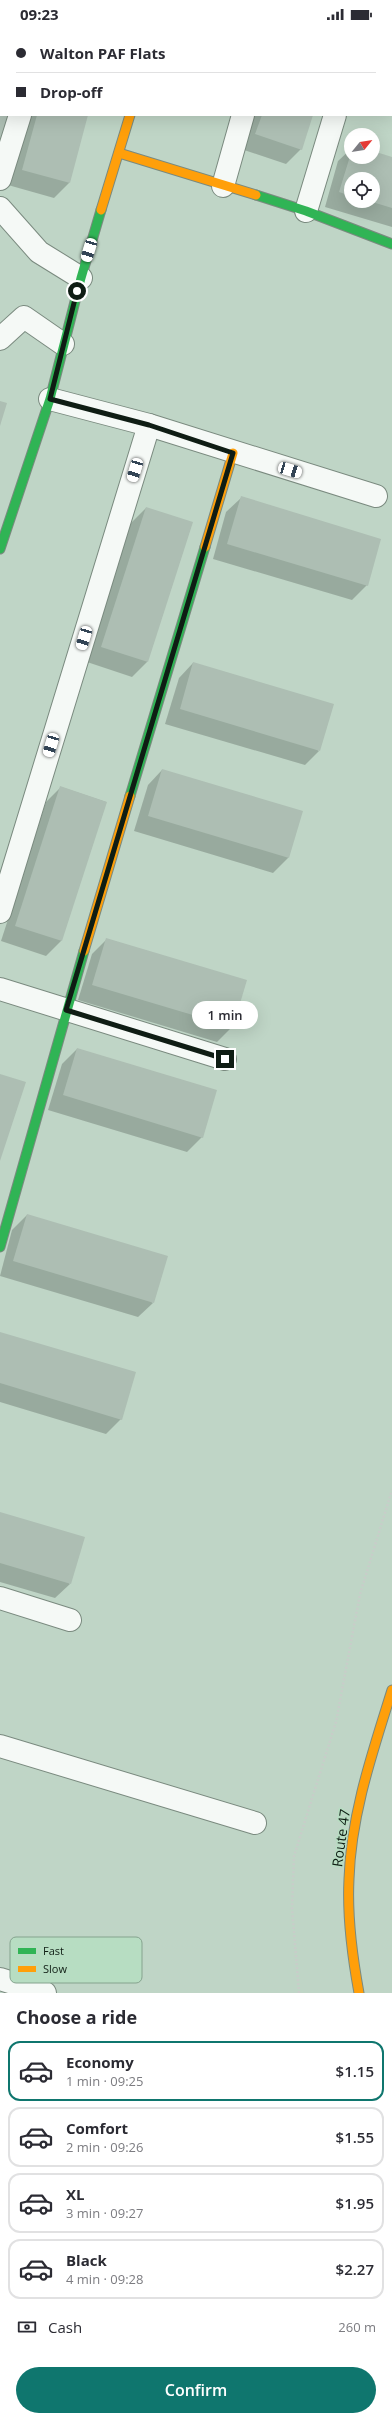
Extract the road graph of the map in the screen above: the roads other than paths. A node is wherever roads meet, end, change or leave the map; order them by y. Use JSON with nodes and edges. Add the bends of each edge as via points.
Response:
{"nodes":[{"id":1,"x":20,"y":116,"type":"edge"},
{"id":2,"x":130,"y":116,"type":"edge"},
{"id":3,"x":243,"y":116,"type":"edge"},
{"id":4,"x":335,"y":116,"type":"edge"},
{"id":5,"x":119,"y":153,"type":"junction"},
{"id":6,"x":0,"y":179,"type":"edge"},
{"id":7,"x":223,"y":186,"type":"junction"},
{"id":8,"x":0,"y":208,"type":"edge"},
{"id":9,"x":306,"y":211,"type":"junction"},
{"id":10,"x":392,"y":244,"type":"edge"},
{"id":11,"x":81,"y":278,"type":"junction"},
{"id":12,"x":0,"y":338,"type":"edge"},
{"id":13,"x":64,"y":344,"type":"junction"},
{"id":14,"x":50,"y":399,"type":"junction"},
{"id":15,"x":149,"y":425,"type":"junction"},
{"id":16,"x":233,"y":453,"type":"junction"},
{"id":17,"x":376,"y":496,"type":"dead end"},
{"id":18,"x":0,"y":548,"type":"edge"},
{"id":19,"x":0,"y":912,"type":"edge"},
{"id":20,"x":0,"y":989,"type":"edge"},
{"id":21,"x":66,"y":1010,"type":"junction"},
{"id":22,"x":225,"y":1059,"type":"dead end"},
{"id":23,"x":0,"y":1247,"type":"edge"},
{"id":24,"x":0,"y":1598,"type":"edge"},
{"id":25,"x":70,"y":1620,"type":"dead end"},
{"id":26,"x":392,"y":1690,"type":"edge"},
{"id":27,"x":0,"y":1746,"type":"edge"},
{"id":28,"x":255,"y":1823,"type":"dead end"},
{"id":29,"x":0,"y":1979,"type":"edge"},
{"id":30,"x":10,"y":1982,"type":"edge"},
{"id":31,"x":13,"y":1983,"type":"edge"},
{"id":32,"x":46,"y":1993,"type":"edge"},
{"id":33,"x":359,"y":1993,"type":"edge"}],
"edges":[{"from":1,"to":6,"type":"street"},
{"from":2,"to":5,"type":"street"},
{"from":3,"to":7,"type":"street"},
{"from":4,"to":9,"type":"street"},
{"from":5,"to":7,"type":"street"},
{"from":5,"to":11,"type":"street"},
{"from":7,"to":9,"type":"street"},
{"from":8,"to":11,"type":"street","via":[[39,252]]},
{"from":9,"to":10,"type":"street"},
{"from":11,"to":13,"type":"street"},
{"from":12,"to":13,"type":"street","via":[[24,317]]},
{"from":13,"to":14,"type":"street"},
{"from":14,"to":15,"type":"street"},
{"from":14,"to":18,"type":"street"},
{"from":15,"to":16,"type":"street"},
{"from":15,"to":19,"type":"street"},
{"from":16,"to":17,"type":"street"},
{"from":16,"to":21,"type":"street"},
{"from":20,"to":21,"type":"street"},
{"from":21,"to":22,"type":"street"},
{"from":21,"to":23,"type":"street"},
{"from":24,"to":25,"type":"street"},
{"from":26,"to":33,"type":"street","name":"Route 47","via":[[361,1793],[350,1861],[349,1932]]},
{"from":27,"to":28,"type":"street"},
{"from":29,"to":30,"type":"street"},
{"from":31,"to":32,"type":"street"}]}
